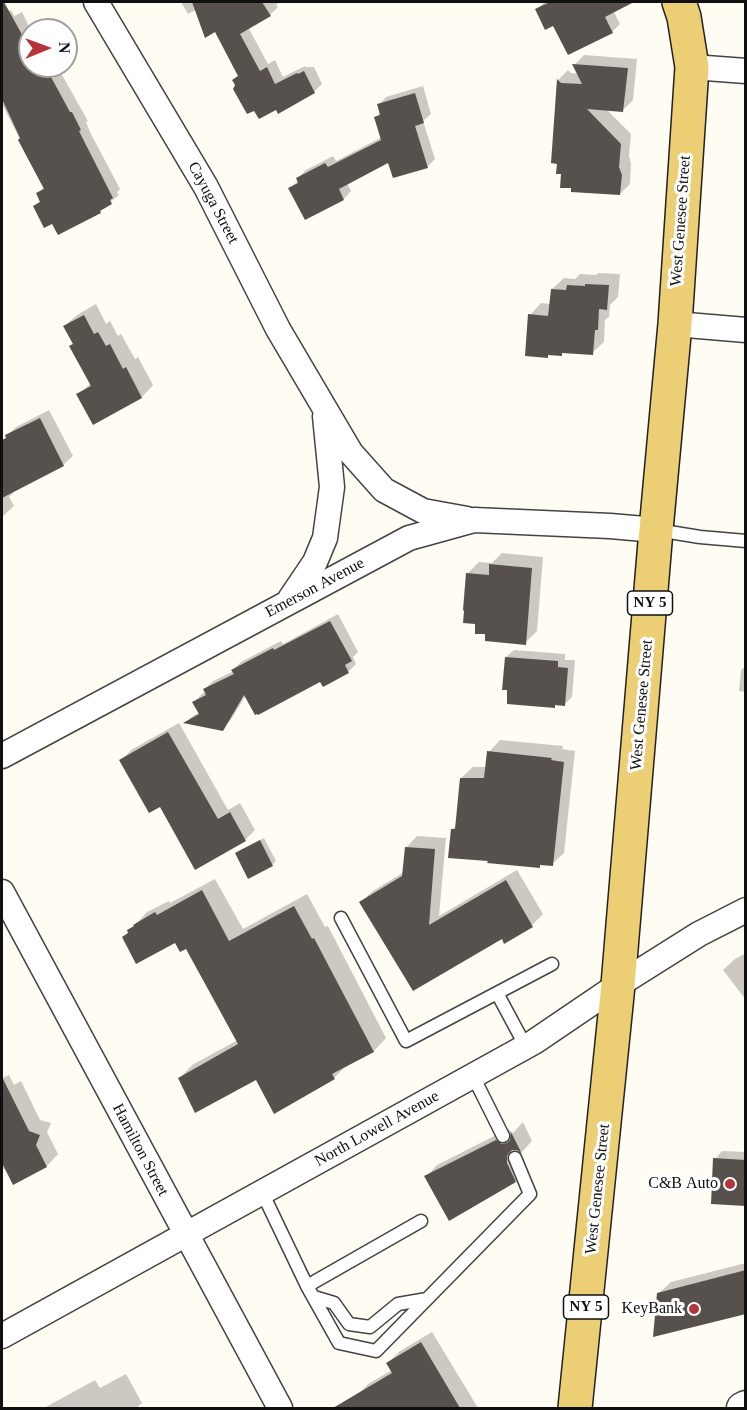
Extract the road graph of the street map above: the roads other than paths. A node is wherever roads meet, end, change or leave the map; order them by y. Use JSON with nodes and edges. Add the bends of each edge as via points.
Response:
{"nodes":[{"id":1,"x":96,"y":2,"type":"edge"},
{"id":2,"x":679,"y":2,"type":"edge"},
{"id":3,"x":692,"y":67,"type":"junction"},
{"id":4,"x":746,"y":71,"type":"edge"},
{"id":5,"x":675,"y":324,"type":"junction"},
{"id":6,"x":746,"y":330,"type":"edge"},
{"id":7,"x":324,"y":408,"type":"junction"},
{"id":8,"x":474,"y":520,"type":"junction"},
{"id":9,"x":656,"y":530,"type":"junction"},
{"id":10,"x":746,"y":540,"type":"edge"},
{"id":11,"x":287,"y":603,"type":"junction"},
{"id":12,"x":2,"y":756,"type":"edge"},
{"id":13,"x":2,"y":892,"type":"edge"},
{"id":14,"x":746,"y":910,"type":"edge"},
{"id":15,"x":341,"y":918,"type":"dead end"},
{"id":16,"x":552,"y":964,"type":"dead end"},
{"id":17,"x":618,"y":985,"type":"junction"},
{"id":18,"x":497,"y":993,"type":"junction"},
{"id":19,"x":526,"y":1047,"type":"junction"},
{"id":20,"x":473,"y":1076,"type":"junction"},
{"id":21,"x":503,"y":1136,"type":"dead end"},
{"id":22,"x":515,"y":1158,"type":"dead end"},
{"id":23,"x":262,"y":1192,"type":"junction"},
{"id":24,"x":421,"y":1221,"type":"dead end"},
{"id":25,"x":186,"y":1234,"type":"junction"},
{"id":26,"x":310,"y":1291,"type":"junction"},
{"id":27,"x":427,"y":1299,"type":"junction"},
{"id":28,"x":2,"y":1336,"type":"edge"},
{"id":29,"x":280,"y":1408,"type":"edge"},
{"id":30,"x":575,"y":1408,"type":"edge"}],
"edges":[{"from":1,"to":7,"type":"street","name":"Cayuga Street","via":[[206,187],[278,329]]},
{"from":2,"to":3,"type":"main road","name":"West Genesee Street","number":"NY 5"},
{"from":3,"to":4,"type":"street"},
{"from":3,"to":5,"type":"main road","name":"West Genesee Street","number":"NY 5"},
{"from":5,"to":6,"type":"street"},
{"from":5,"to":9,"type":"main road","name":"West Genesee Street","number":"NY 5"},
{"from":7,"to":8,"type":"street","name":"Cayuga Street","via":[[351,453],[384,490],[423,511]]},
{"from":7,"to":11,"type":"street","name":"Cayuga Street","via":[[332,487],[325,538],[315,562]]},
{"from":8,"to":9,"type":"street","name":"Emerson Avenue"},
{"from":8,"to":11,"type":"street","name":"Emerson Avenue","via":[[409,538]]},
{"from":9,"to":10,"type":"lane"},
{"from":9,"to":17,"type":"main road","name":"West Genesee Street","number":"NY 5"},
{"from":11,"to":12,"type":"street","name":"Emerson Avenue"},
{"from":13,"to":25,"type":"street","name":"Hamilton Street"},
{"from":14,"to":17,"type":"street","name":"North Lowell Avenue","via":[[699,934]]},
{"from":15,"to":18,"type":"lane","via":[[406,1041]]},
{"from":16,"to":18,"type":"lane"},
{"from":17,"to":19,"type":"street","name":"North Lowell Avenue"},
{"from":17,"to":30,"type":"main road","name":"West Genesee Street","number":"NY 5"},
{"from":18,"to":19,"type":"lane"},
{"from":19,"to":20,"type":"street","name":"North Lowell Avenue"},
{"from":20,"to":21,"type":"lane"},
{"from":20,"to":23,"type":"street","name":"North Lowell Avenue"},
{"from":22,"to":27,"type":"lane","via":[[530,1194]]},
{"from":23,"to":25,"type":"street","name":"North Lowell Avenue"},
{"from":23,"to":26,"type":"lane"},
{"from":24,"to":26,"type":"lane"},
{"from":25,"to":28,"type":"street","name":"North Lowell Avenue"},
{"from":25,"to":29,"type":"street","name":"Hamilton Street"},
{"from":26,"to":27,"type":"lane","via":[[334,1303],[349,1324],[370,1327],[398,1304]]},
{"from":26,"to":27,"type":"lane","via":[[339,1342],[376,1351]]}]}
